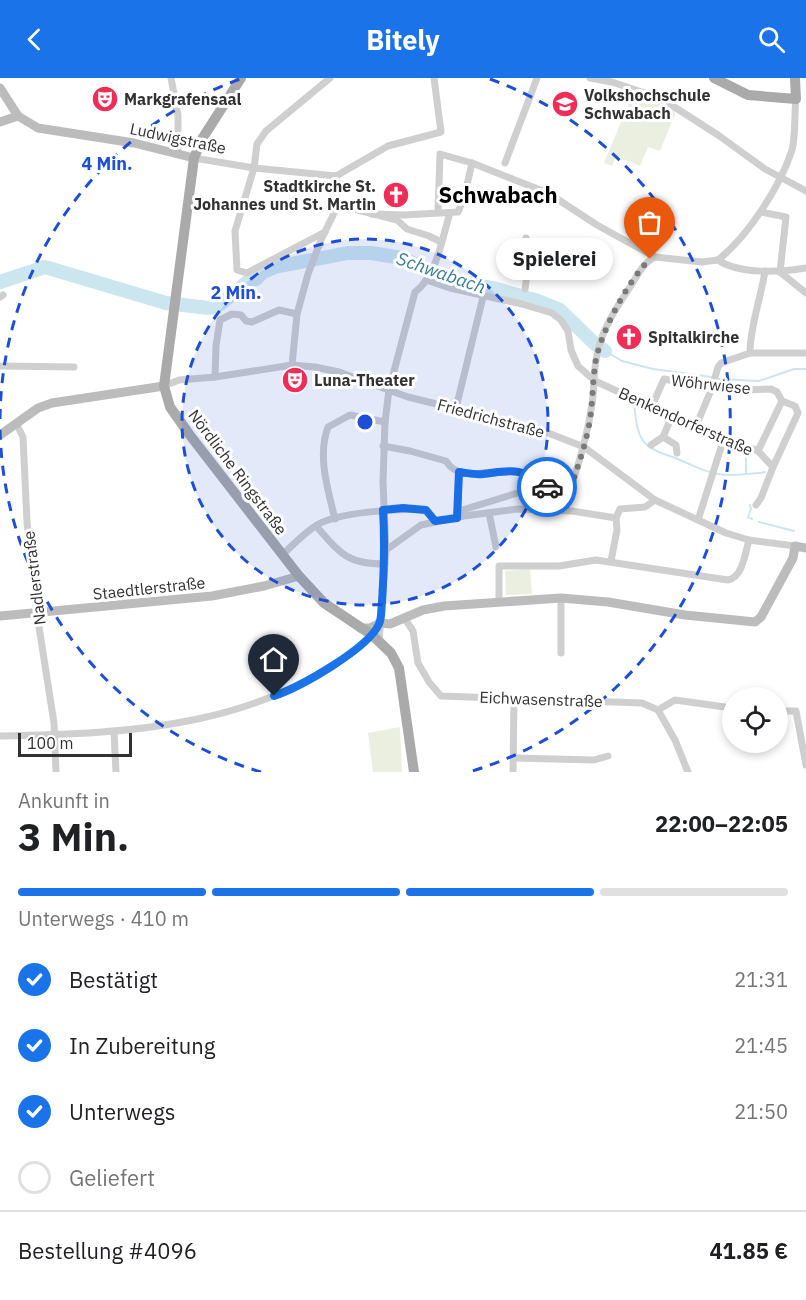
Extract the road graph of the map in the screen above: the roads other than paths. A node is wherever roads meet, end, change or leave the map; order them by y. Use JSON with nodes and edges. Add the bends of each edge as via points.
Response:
{"nodes":[{"id":1,"x":171,"y":78,"type":"edge"},
{"id":2,"x":241,"y":78,"type":"edge"},
{"id":3,"x":330,"y":78,"type":"edge"},
{"id":4,"x":434,"y":78,"type":"edge"},
{"id":5,"x":537,"y":78,"type":"edge"},
{"id":6,"x":590,"y":78,"type":"edge"},
{"id":7,"x":714,"y":78,"type":"edge"},
{"id":8,"x":795,"y":78,"type":"edge"},
{"id":9,"x":0,"y":88,"type":"edge"},
{"id":10,"x":801,"y":99,"type":"edge"},
{"id":11,"x":18,"y":116,"type":"junction"},
{"id":12,"x":0,"y":122,"type":"edge"},
{"id":13,"x":178,"y":153,"type":"junction"},
{"id":14,"x":194,"y":158,"type":"junction"},
{"id":15,"x":472,"y":163,"type":"junction"},
{"id":16,"x":505,"y":163,"type":"dead end"},
{"id":17,"x":254,"y":168,"type":"junction"},
{"id":18,"x":336,"y":176,"type":"junction"},
{"id":19,"x":779,"y":178,"type":"junction"},
{"id":20,"x":806,"y":191,"type":"edge"},
{"id":21,"x":338,"y":205,"type":"junction"},
{"id":22,"x":438,"y":212,"type":"junction"},
{"id":23,"x":761,"y":212,"type":"junction"},
{"id":24,"x":450,"y":213,"type":"junction"},
{"id":25,"x":372,"y":214,"type":"junction"},
{"id":26,"x":325,"y":232,"type":"junction"},
{"id":27,"x":526,"y":238,"type":"dead end"},
{"id":28,"x":441,"y":243,"type":"junction"},
{"id":29,"x":655,"y":257,"type":"junction"},
{"id":30,"x":718,"y":260,"type":"junction"},
{"id":31,"x":806,"y":268,"type":"edge"},
{"id":32,"x":765,"y":271,"type":"junction"},
{"id":33,"x":780,"y":272,"type":"junction"},
{"id":34,"x":427,"y":278,"type":"junction"},
{"id":35,"x":525,"y":289,"type":"dead end"},
{"id":36,"x":806,"y":293,"type":"edge"},
{"id":37,"x":483,"y":297,"type":"junction"},
{"id":38,"x":297,"y":314,"type":"junction"},
{"id":39,"x":750,"y":353,"type":"junction"},
{"id":40,"x":806,"y":353,"type":"edge"},
{"id":41,"x":292,"y":365,"type":"junction"},
{"id":42,"x":0,"y":366,"type":"edge"},
{"id":43,"x":74,"y":367,"type":"dead end"},
{"id":44,"x":215,"y":377,"type":"junction"},
{"id":45,"x":595,"y":381,"type":"junction"},
{"id":46,"x":164,"y":386,"type":"junction"},
{"id":47,"x":713,"y":386,"type":"junction"},
{"id":48,"x":389,"y":390,"type":"junction"},
{"id":49,"x":782,"y":401,"type":"junction"},
{"id":50,"x":652,"y":406,"type":"junction"},
{"id":51,"x":456,"y":408,"type":"junction"},
{"id":52,"x":672,"y":416,"type":"junction"},
{"id":53,"x":385,"y":422,"type":"junction"},
{"id":54,"x":16,"y":423,"type":"junction"},
{"id":55,"x":696,"y":426,"type":"junction"},
{"id":56,"x":0,"y":435,"type":"edge"},
{"id":57,"x":663,"y":436,"type":"junction"},
{"id":58,"x":724,"y":438,"type":"junction"},
{"id":59,"x":383,"y":446,"type":"junction"},
{"id":60,"x":651,"y":446,"type":"dead end"},
{"id":61,"x":584,"y":447,"type":"junction"},
{"id":62,"x":758,"y":451,"type":"junction"},
{"id":63,"x":677,"y":453,"type":"dead end"},
{"id":64,"x":772,"y":467,"type":"junction"},
{"id":65,"x":459,"y":472,"type":"junction"},
{"id":66,"x":537,"y":488,"type":"junction"},
{"id":67,"x":655,"y":500,"type":"junction"},
{"id":68,"x":756,"y":505,"type":"dead end"},
{"id":69,"x":383,"y":510,"type":"junction"},
{"id":70,"x":489,"y":513,"type":"junction"},
{"id":71,"x":458,"y":514,"type":"junction"},
{"id":72,"x":616,"y":518,"type":"junction"},
{"id":73,"x":335,"y":519,"type":"junction"},
{"id":74,"x":698,"y":520,"type":"junction"},
{"id":75,"x":435,"y":521,"type":"junction"},
{"id":76,"x":316,"y":526,"type":"junction"},
{"id":77,"x":749,"y":540,"type":"junction"},
{"id":78,"x":795,"y":546,"type":"junction"},
{"id":79,"x":496,"y":548,"type":"dead end"},
{"id":80,"x":806,"y":548,"type":"edge"},
{"id":81,"x":386,"y":550,"type":"junction"},
{"id":82,"x":282,"y":555,"type":"junction"},
{"id":83,"x":611,"y":561,"type":"junction"},
{"id":84,"x":385,"y":564,"type":"junction"},
{"id":85,"x":299,"y":576,"type":"junction"},
{"id":86,"x":561,"y":598,"type":"junction"},
{"id":87,"x":499,"y":602,"type":"junction"},
{"id":88,"x":37,"y":614,"type":"junction"},
{"id":89,"x":0,"y":616,"type":"edge"},
{"id":90,"x":405,"y":619,"type":"junction"},
{"id":91,"x":385,"y":624,"type":"junction"},
{"id":92,"x":360,"y":628,"type":"junction"},
{"id":93,"x":377,"y":637,"type":"junction"},
{"id":94,"x":561,"y":653,"type":"dead end"},
{"id":95,"x":514,"y":699,"type":"junction"},
{"id":96,"x":722,"y":707,"type":"edge"},
{"id":97,"x":658,"y":710,"type":"junction"},
{"id":98,"x":788,"y":711,"type":"edge"},
{"id":99,"x":114,"y":732,"type":"junction"},
{"id":100,"x":54,"y":734,"type":"junction"},
{"id":101,"x":0,"y":736,"type":"edge"},
{"id":102,"x":608,"y":756,"type":"dead end"},
{"id":103,"x":514,"y":758,"type":"junction"},
{"id":104,"x":806,"y":765,"type":"edge"},
{"id":105,"x":56,"y":772,"type":"edge"},
{"id":106,"x":116,"y":772,"type":"edge"},
{"id":107,"x":414,"y":772,"type":"edge"},
{"id":108,"x":513,"y":772,"type":"edge"},
{"id":109,"x":688,"y":772,"type":"edge"}],
"edges":[{"from":1,"to":13,"type":"street","via":[[178,115]]},
{"from":2,"to":14,"type":"main road","name":"Nördliche Ringstraße"},
{"from":3,"to":17,"type":"street","via":[[266,131],[257,144]]},
{"from":4,"to":18,"type":"street","via":[[441,132],[388,146]]},
{"from":5,"to":16,"type":"street"},
{"from":6,"to":19,"type":"street","via":[[662,99]]},
{"from":7,"to":10,"type":"main road","via":[[748,95]]},
{"from":8,"to":10,"type":"main road"},
{"from":9,"to":11,"type":"main road"},
{"from":10,"to":19,"type":"street","via":[[792,149]]},
{"from":11,"to":12,"type":"main road"},
{"from":11,"to":13,"type":"main road","name":"Ludwigstraße","via":[[38,128]]},
{"from":13,"to":14,"type":"main road","name":"Ludwigstraße"},
{"from":14,"to":17,"type":"street","name":"Ludwigstraße"},
{"from":14,"to":46,"type":"main road","name":"Nördliche Ringstraße"},
{"from":15,"to":22,"type":"street","via":[[440,154]]},
{"from":15,"to":24,"type":"street","via":[[458,212]]},
{"from":15,"to":29,"type":"street","via":[[548,193]]},
{"from":17,"to":18,"type":"street","name":"Ludwigstraße"},
{"from":17,"to":26,"type":"street","via":[[235,231],[237,270],[247,273]]},
{"from":18,"to":21,"type":"street"},
{"from":19,"to":20,"type":"street"},
{"from":19,"to":23,"type":"street"},
{"from":21,"to":25,"type":"street"},
{"from":21,"to":26,"type":"street"},
{"from":22,"to":24,"type":"street"},
{"from":22,"to":25,"type":"street"},
{"from":23,"to":30,"type":"street","via":[[734,247]]},
{"from":23,"to":33,"type":"street","via":[[786,217]]},
{"from":24,"to":28,"type":"street"},
{"from":25,"to":28,"type":"street","via":[[397,220],[407,229]]},
{"from":26,"to":38,"type":"street"},
{"from":27,"to":35,"type":"street"},
{"from":28,"to":34,"type":"street"},
{"from":29,"to":30,"type":"street"},
{"from":29,"to":45,"type":"street","via":[[646,263],[613,314],[600,342]]},
{"from":30,"to":32,"type":"street","via":[[726,266]]},
{"from":31,"to":33,"type":"street"},
{"from":32,"to":33,"type":"street"},
{"from":32,"to":39,"type":"street"},
{"from":33,"to":36,"type":"street"},
{"from":34,"to":37,"type":"street"},
{"from":34,"to":48,"type":"street","via":[[415,292]]},
{"from":37,"to":45,"type":"street","via":[[522,304],[561,320],[578,366]]},
{"from":37,"to":51,"type":"street"},
{"from":38,"to":41,"type":"street"},
{"from":38,"to":44,"type":"street","via":[[279,310],[252,322],[232,314],[220,320]]},
{"from":39,"to":40,"type":"street"},
{"from":39,"to":47,"type":"street","via":[[721,363]]},
{"from":41,"to":44,"type":"street","name":"Friedrichstraße"},
{"from":41,"to":48,"type":"street","name":"Friedrichstraße","via":[[339,372]]},
{"from":42,"to":43,"type":"street"},
{"from":44,"to":46,"type":"street","name":"Friedrichstraße","via":[[179,380]]},
{"from":45,"to":50,"type":"street","name":"Benkendorferstraße"},
{"from":45,"to":61,"type":"street"},
{"from":46,"to":54,"type":"main road","via":[[52,404]]},
{"from":46,"to":82,"type":"main road","name":"Nördliche Ringstraße","via":[[170,407]]},
{"from":47,"to":49,"type":"street","name":"Wöhrwiese","via":[[771,389]]},
{"from":47,"to":50,"type":"street","name":"Wöhrwiese","via":[[664,379]]},
{"from":47,"to":55,"type":"street"},
{"from":48,"to":51,"type":"street","name":"Friedrichstraße"},
{"from":48,"to":53,"type":"street"},
{"from":49,"to":62,"type":"street"},
{"from":49,"to":64,"type":"street","name":"Wöhrwiese","via":[[795,406],[798,413]]},
{"from":50,"to":52,"type":"street","name":"Benkendorferstraße"},
{"from":51,"to":61,"type":"street","name":"Friedrichstraße","via":[[538,429]]},
{"from":52,"to":55,"type":"street","name":"Benkendorferstraße"},
{"from":52,"to":57,"type":"street"},
{"from":53,"to":59,"type":"street"},
{"from":53,"to":73,"type":"street","via":[[350,415],[328,427],[323,458]]},
{"from":54,"to":56,"type":"main road"},
{"from":54,"to":88,"type":"street","name":"Nadlerstraße","via":[[22,437]]},
{"from":55,"to":58,"type":"street","name":"Benkendorferstraße"},
{"from":57,"to":60,"type":"street"},
{"from":57,"to":63,"type":"street","via":[[676,445]]},
{"from":58,"to":62,"type":"street","name":"Benkendorferstraße"},
{"from":58,"to":74,"type":"street"},
{"from":59,"to":65,"type":"street","via":[[446,461]]},
{"from":59,"to":69,"type":"street"},
{"from":61,"to":66,"type":"street","via":[[572,484]]},
{"from":61,"to":67,"type":"street","name":"Friedrichstraße"},
{"from":62,"to":64,"type":"street","name":"Benkendorferstraße"},
{"from":64,"to":68,"type":"street"},
{"from":65,"to":66,"type":"street","via":[[527,474]]},
{"from":65,"to":71,"type":"street"},
{"from":66,"to":71,"type":"street"},
{"from":67,"to":72,"type":"street","via":[[645,507],[620,509]]},
{"from":67,"to":74,"type":"street","name":"Friedrichstraße"},
{"from":69,"to":73,"type":"street"},
{"from":69,"to":75,"type":"street","via":[[426,510]]},
{"from":69,"to":81,"type":"street"},
{"from":70,"to":71,"type":"street"},
{"from":70,"to":72,"type":"street","via":[[517,509],[572,511]]},
{"from":70,"to":79,"type":"street"},
{"from":71,"to":75,"type":"street"},
{"from":72,"to":83,"type":"street"},
{"from":73,"to":76,"type":"street"},
{"from":74,"to":77,"type":"street","name":"Friedrichstraße"},
{"from":75,"to":81,"type":"street","via":[[421,525]]},
{"from":76,"to":82,"type":"street"},
{"from":76,"to":84,"type":"street","via":[[347,558]]},
{"from":77,"to":78,"type":"street","name":"Friedrichstraße"},
{"from":77,"to":83,"type":"street","via":[[739,574],[728,580]]},
{"from":78,"to":80,"type":"main road"},
{"from":78,"to":86,"type":"main road","via":[[793,558],[755,622]]},
{"from":81,"to":84,"type":"street"},
{"from":82,"to":85,"type":"main road","name":"Nördliche Ringstraße"},
{"from":83,"to":87,"type":"street","via":[[499,566]]},
{"from":84,"to":91,"type":"street"},
{"from":85,"to":88,"type":"main road","name":"Staedtlerstraße","via":[[212,596]]},
{"from":85,"to":92,"type":"main road","name":"Nördliche Ringstraße","via":[[324,603]]},
{"from":86,"to":87,"type":"main road"},
{"from":86,"to":94,"type":"street"},
{"from":87,"to":90,"type":"main road","via":[[423,610]]},
{"from":88,"to":89,"type":"main road","name":"Staedtlerstraße"},
{"from":88,"to":100,"type":"street","name":"Nadlerstraße"},
{"from":90,"to":91,"type":"main road"},
{"from":90,"to":95,"type":"street","name":"Eichwasenstraße","via":[[413,631],[418,663],[441,696]]},
{"from":91,"to":92,"type":"main road"},
{"from":91,"to":93,"type":"main road"},
{"from":92,"to":93,"type":"main road","name":"Nördliche Ringstraße"},
{"from":93,"to":99,"type":"street","via":[[292,689],[221,714],[168,726]]},
{"from":93,"to":107,"type":"main road","via":[[399,668]]},
{"from":95,"to":97,"type":"street","name":"Eichwasenstraße","via":[[642,703]]},
{"from":95,"to":103,"type":"street"},
{"from":96,"to":97,"type":"street","via":[[675,700]]},
{"from":97,"to":109,"type":"street"},
{"from":98,"to":104,"type":"street","via":[[796,711]]},
{"from":99,"to":100,"type":"street"},
{"from":99,"to":106,"type":"street"},
{"from":100,"to":101,"type":"street"},
{"from":100,"to":105,"type":"street","name":"Nadlerstraße"},
{"from":102,"to":103,"type":"street","via":[[594,760]]},
{"from":103,"to":108,"type":"street"}]}
